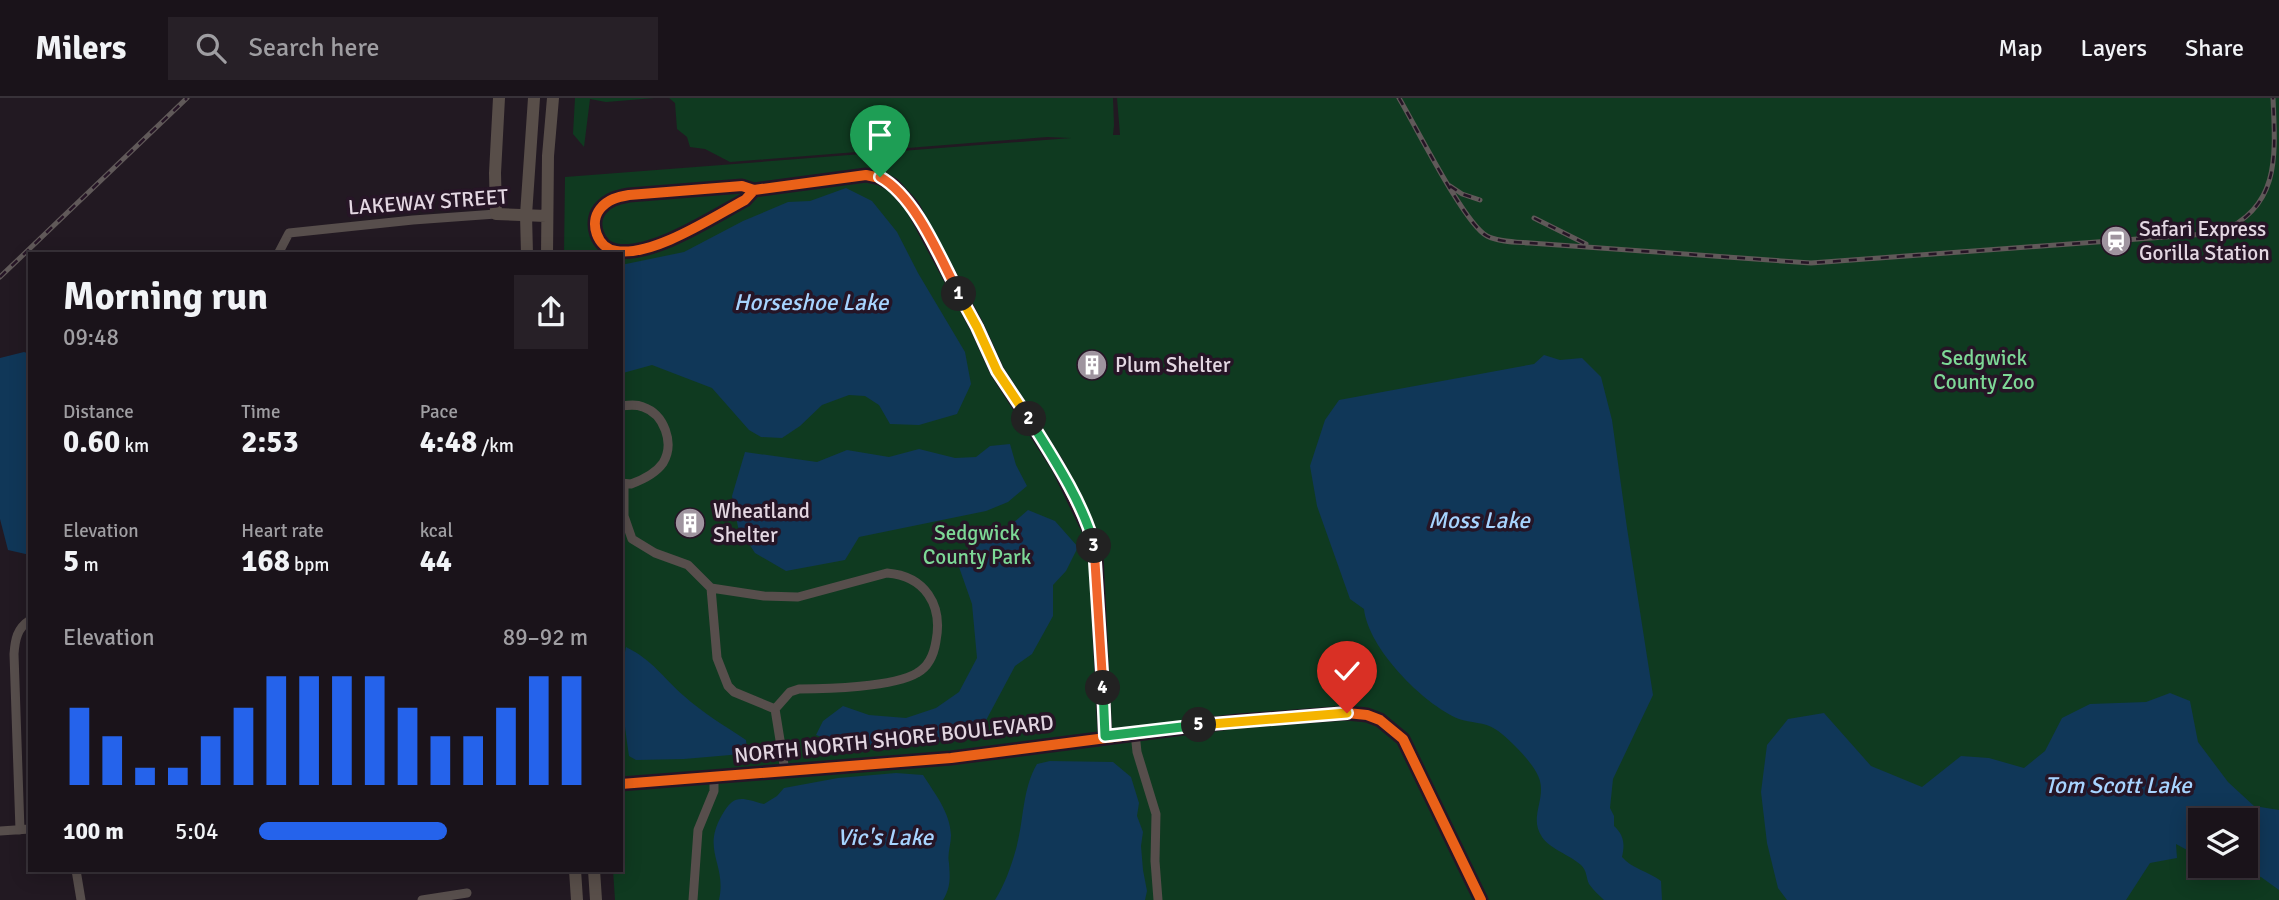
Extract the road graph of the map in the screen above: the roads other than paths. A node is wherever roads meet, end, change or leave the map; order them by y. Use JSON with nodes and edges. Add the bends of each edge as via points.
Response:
{"nodes":[{"id":1,"x":499,"y":98,"type":"edge"},
{"id":2,"x":534,"y":98,"type":"edge"},
{"id":3,"x":553,"y":98,"type":"edge"},
{"id":4,"x":754,"y":190,"type":"junction"},
{"id":5,"x":496,"y":214,"type":"junction"},
{"id":6,"x":526,"y":215,"type":"junction"},
{"id":7,"x":546,"y":216,"type":"junction"},
{"id":8,"x":279,"y":252,"type":"edge"},
{"id":9,"x":527,"y":252,"type":"edge"},
{"id":10,"x":547,"y":252,"type":"edge"},
{"id":11,"x":623,"y":406,"type":"edge"},
{"id":12,"x":623,"y":483,"type":"edge"},
{"id":13,"x":710,"y":588,"type":"junction"},
{"id":14,"x":28,"y":622,"type":"edge"},
{"id":15,"x":775,"y":709,"type":"junction"},
{"id":16,"x":1135,"y":733,"type":"junction"},
{"id":17,"x":1105,"y":736,"type":"junction"},
{"id":18,"x":785,"y":771,"type":"junction"},
{"id":19,"x":714,"y":776,"type":"junction"},
{"id":20,"x":623,"y":783,"type":"edge"},
{"id":21,"x":25,"y":830,"type":"edge"},
{"id":22,"x":0,"y":831,"type":"edge"},
{"id":23,"x":76,"y":872,"type":"edge"},
{"id":24,"x":575,"y":872,"type":"edge"},
{"id":25,"x":594,"y":872,"type":"edge"},
{"id":26,"x":467,"y":893,"type":"dead end"},
{"id":27,"x":81,"y":900,"type":"edge"},
{"id":28,"x":422,"y":900,"type":"edge"},
{"id":29,"x":578,"y":900,"type":"edge"},
{"id":30,"x":596,"y":900,"type":"edge"},
{"id":31,"x":693,"y":900,"type":"edge"},
{"id":32,"x":1158,"y":900,"type":"edge"},
{"id":33,"x":1481,"y":900,"type":"edge"}],
"edges":[{"from":1,"to":5,"type":"main road"},
{"from":2,"to":6,"type":"main road"},
{"from":3,"to":7,"type":"main road"},
{"from":4,"to":4,"type":"street","via":[[742,186],[619,197],[601,208],[595,229],[608,248],[647,247],[677,237],[745,200]]},
{"from":4,"to":17,"type":"street","via":[[866,175],[893,185],[912,206],[997,371],[1058,466],[1091,534]]},
{"from":5,"to":6,"type":"main road","name":"LAKEWAY STREET"},
{"from":5,"to":8,"type":"street","name":"LAKEWAY STREET","via":[[289,233]]},
{"from":6,"to":7,"type":"main road","name":"LAKEWAY STREET"},
{"from":6,"to":9,"type":"main road"},
{"from":7,"to":10,"type":"main road"},
{"from":11,"to":12,"type":"street","via":[[635,405],[660,419],[668,446],[656,471],[631,484]]},
{"from":12,"to":13,"type":"street","via":[[624,516],[632,539],[688,565]]},
{"from":13,"to":15,"type":"street","via":[[717,658],[728,686]]},
{"from":13,"to":15,"type":"street","via":[[799,597],[887,573],[911,579],[931,596],[938,634],[927,665],[917,673],[869,685],[799,689]]},
{"from":14,"to":21,"type":"street","via":[[19,630],[14,654]]},
{"from":15,"to":18,"type":"street"},
{"from":16,"to":17,"type":"street","name":"NORTH NORTH SHORE BOULEVARD"},
{"from":16,"to":32,"type":"street","via":[[1156,814]]},
{"from":16,"to":33,"type":"street","name":"NORTH NORTH SHORE BOULEVARD","via":[[1347,713],[1380,720],[1408,748]]},
{"from":17,"to":18,"type":"street","name":"NORTH NORTH SHORE BOULEVARD","via":[[951,758]]},
{"from":18,"to":19,"type":"street","name":"NORTH NORTH SHORE BOULEVARD"},
{"from":19,"to":20,"type":"street","name":"NORTH NORTH SHORE BOULEVARD"},
{"from":19,"to":31,"type":"street","via":[[714,791],[698,830]]},
{"from":21,"to":22,"type":"street"},
{"from":23,"to":27,"type":"street"},
{"from":24,"to":29,"type":"main road"},
{"from":25,"to":30,"type":"main road"},
{"from":26,"to":28,"type":"street"}]}
